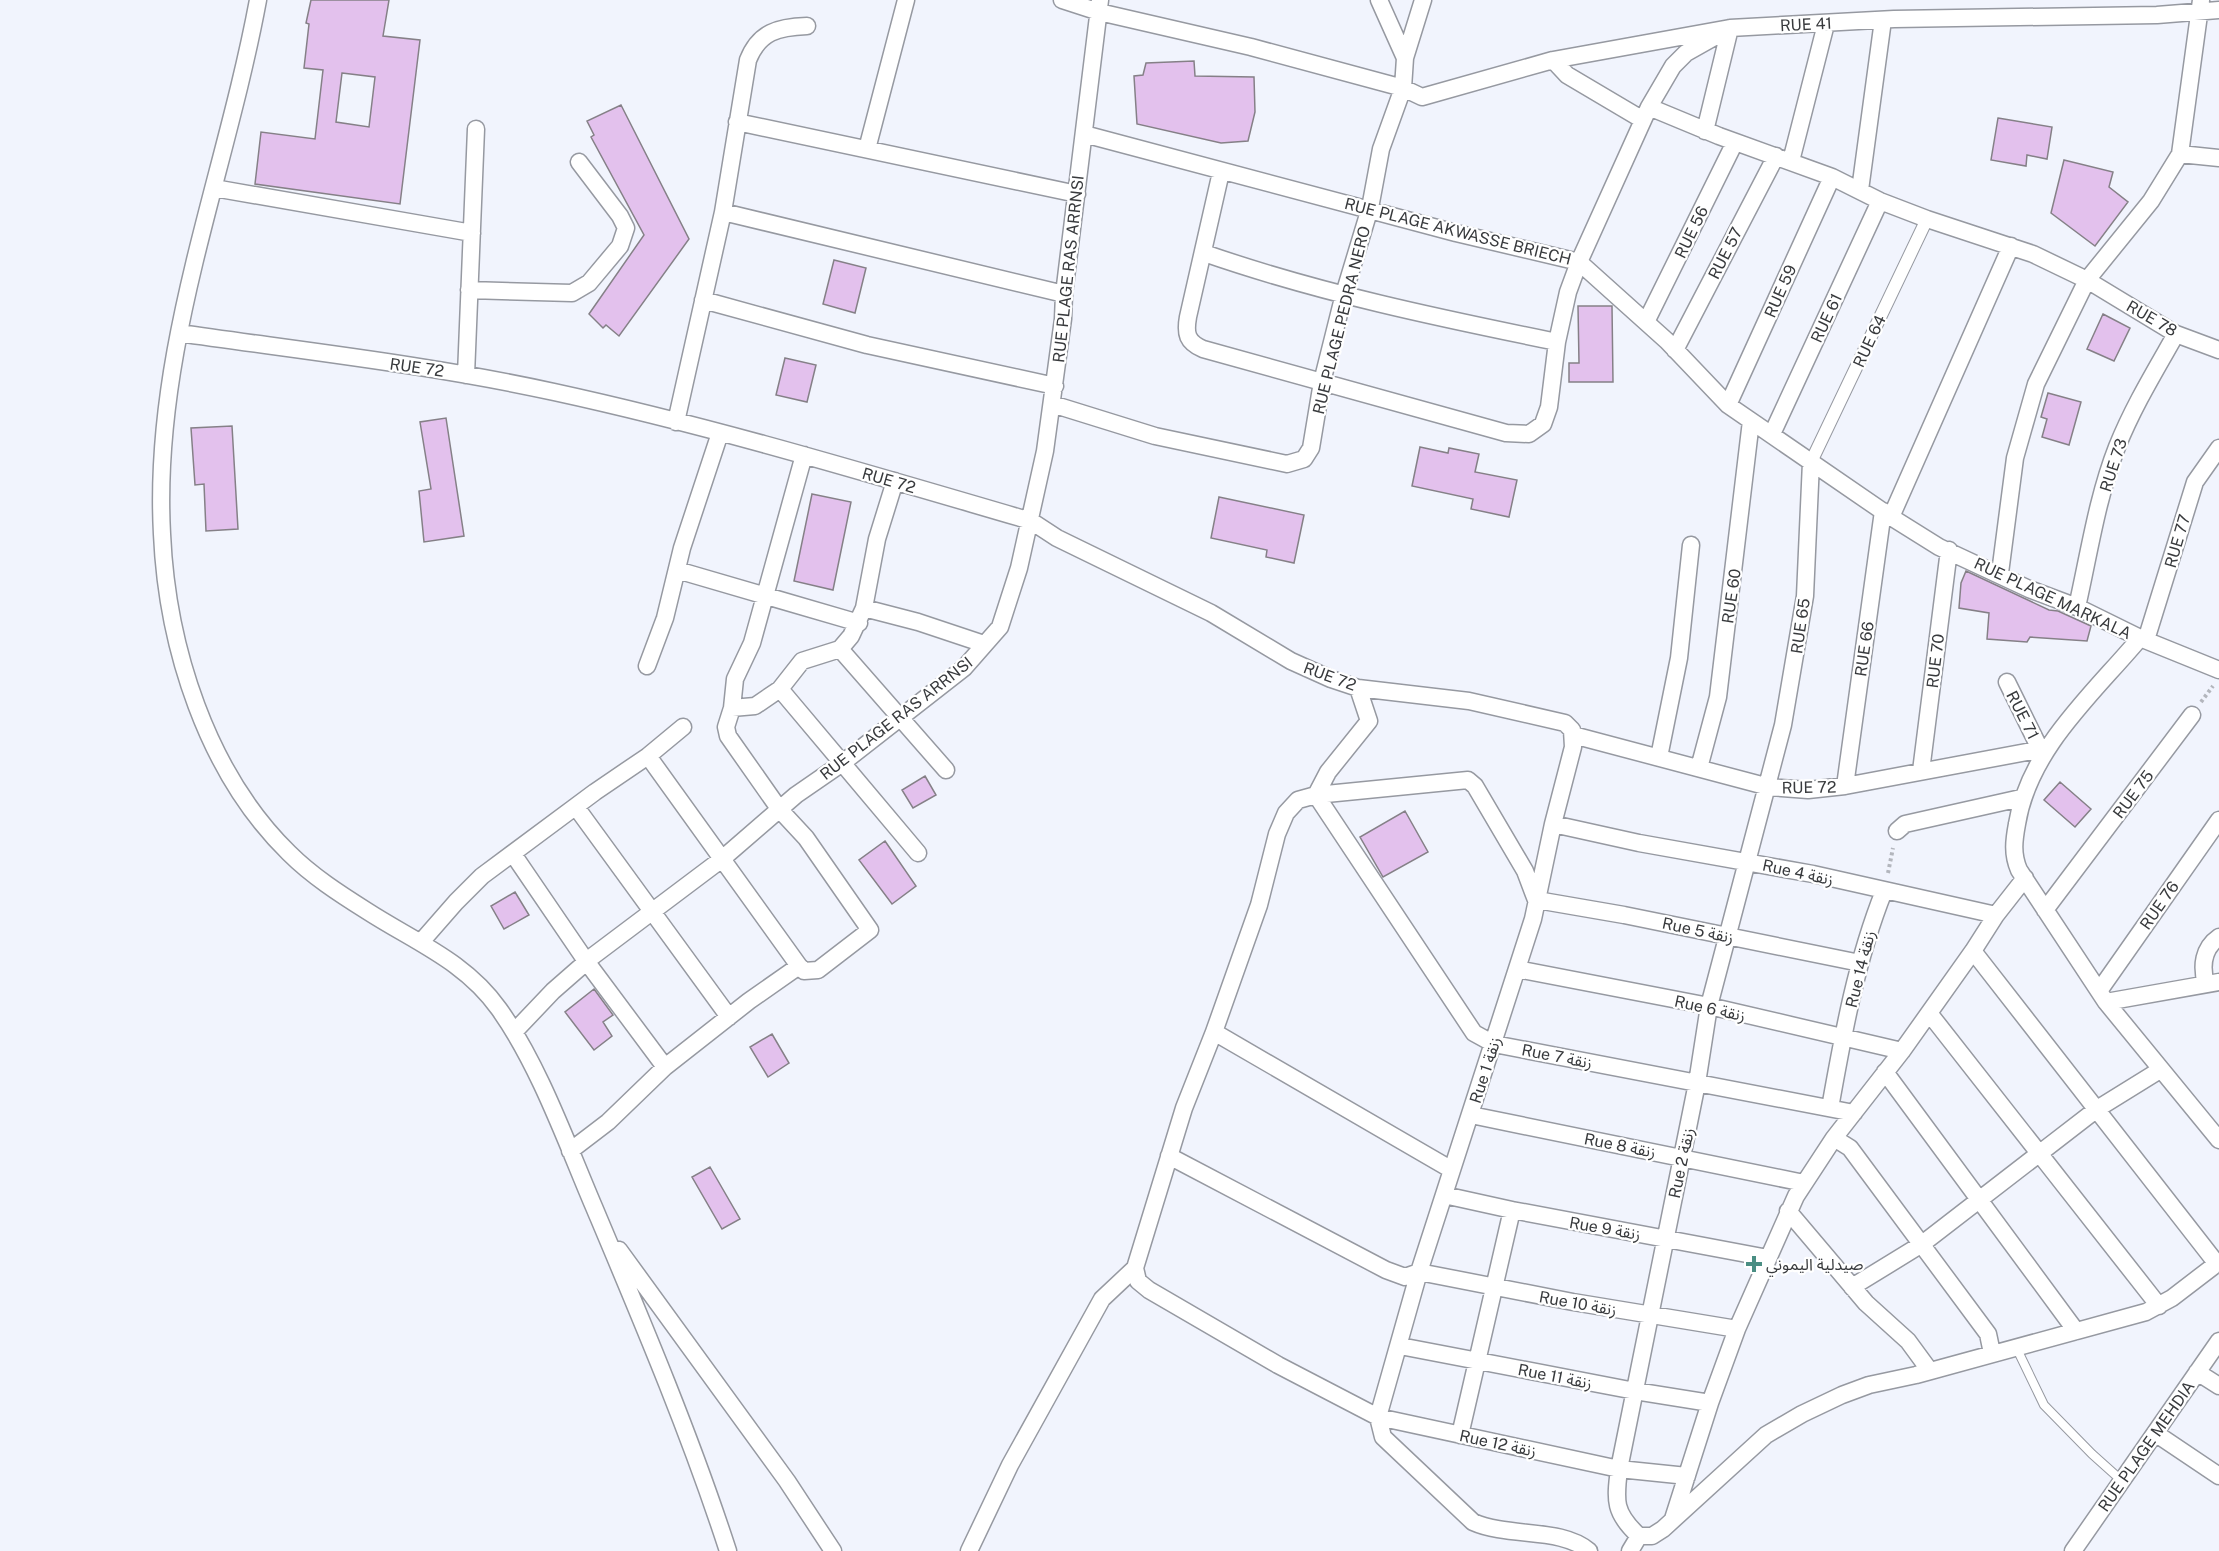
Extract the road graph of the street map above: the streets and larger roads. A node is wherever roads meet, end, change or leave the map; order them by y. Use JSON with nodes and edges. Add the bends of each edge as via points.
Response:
{"nodes":[{"id":1,"x":258,"y":0,"type":"edge"},
{"id":2,"x":906,"y":0,"type":"edge"},
{"id":3,"x":1062,"y":0,"type":"edge"},
{"id":4,"x":1379,"y":0,"type":"edge"},
{"id":5,"x":1423,"y":0,"type":"edge"},
{"id":6,"x":1099,"y":6,"type":"edge"},
{"id":7,"x":2200,"y":7,"type":"edge"},
{"id":8,"x":2219,"y":10,"type":"edge"},
{"id":9,"x":1883,"y":20,"type":"junction"},
{"id":10,"x":1826,"y":24,"type":"junction"},
{"id":11,"x":807,"y":26,"type":"dead end"},
{"id":12,"x":1730,"y":28,"type":"junction"},
{"id":13,"x":1406,"y":58,"type":"junction"},
{"id":14,"x":1552,"y":60,"type":"junction"},
{"id":15,"x":1402,"y":88,"type":"junction"},
{"id":16,"x":1646,"y":114,"type":"junction"},
{"id":17,"x":737,"y":122,"type":"junction"},
{"id":18,"x":476,"y":129,"type":"dead end"},
{"id":19,"x":1705,"y":131,"type":"junction"},
{"id":20,"x":1084,"y":134,"type":"junction"},
{"id":21,"x":1735,"y":142,"type":"junction"},
{"id":22,"x":867,"y":149,"type":"junction"},
{"id":23,"x":2180,"y":154,"type":"junction"},
{"id":24,"x":2219,"y":158,"type":"edge"},
{"id":25,"x":1784,"y":159,"type":"junction"},
{"id":26,"x":579,"y":162,"type":"dead end"},
{"id":27,"x":1221,"y":172,"type":"junction"},
{"id":28,"x":1832,"y":177,"type":"junction"},
{"id":29,"x":214,"y":188,"type":"junction"},
{"id":30,"x":1860,"y":190,"type":"junction"},
{"id":31,"x":1077,"y":194,"type":"junction"},
{"id":32,"x":1880,"y":201,"type":"junction"},
{"id":33,"x":1370,"y":208,"type":"junction"},
{"id":34,"x":723,"y":212,"type":"junction"},
{"id":35,"x":1927,"y":219,"type":"junction"},
{"id":36,"x":472,"y":233,"type":"junction"},
{"id":37,"x":2011,"y":246,"type":"junction"},
{"id":38,"x":1204,"y":254,"type":"junction"},
{"id":39,"x":1579,"y":262,"type":"junction"},
{"id":40,"x":2087,"y":280,"type":"junction"},
{"id":41,"x":469,"y":290,"type":"junction"},
{"id":42,"x":1064,"y":294,"type":"junction"},
{"id":43,"x":1344,"y":294,"type":"junction"},
{"id":44,"x":703,"y":300,"type":"junction"},
{"id":45,"x":1646,"y":322,"type":"junction"},
{"id":46,"x":179,"y":333,"type":"junction"},
{"id":47,"x":2176,"y":334,"type":"junction"},
{"id":48,"x":1557,"y":342,"type":"junction"},
{"id":49,"x":1675,"y":350,"type":"junction"},
{"id":50,"x":2219,"y":351,"type":"edge"},
{"id":51,"x":466,"y":375,"type":"junction"},
{"id":52,"x":1323,"y":382,"type":"junction"},
{"id":53,"x":1055,"y":386,"type":"junction"},
{"id":54,"x":1052,"y":404,"type":"junction"},
{"id":55,"x":1728,"y":405,"type":"junction"},
{"id":56,"x":1751,"y":421,"type":"junction"},
{"id":57,"x":676,"y":422,"type":"junction"},
{"id":58,"x":720,"y":433,"type":"junction"},
{"id":59,"x":1772,"y":434,"type":"junction"},
{"id":60,"x":2219,"y":448,"type":"edge"},
{"id":61,"x":804,"y":455,"type":"junction"},
{"id":62,"x":1811,"y":462,"type":"junction"},
{"id":63,"x":895,"y":481,"type":"junction"},
{"id":64,"x":1887,"y":514,"type":"junction"},
{"id":65,"x":1031,"y":521,"type":"junction"},
{"id":66,"x":1691,"y":545,"type":"dead end"},
{"id":67,"x":1949,"y":550,"type":"junction"},
{"id":68,"x":677,"y":570,"type":"junction"},
{"id":69,"x":2000,"y":573,"type":"junction"},
{"id":70,"x":765,"y":597,"type":"junction"},
{"id":71,"x":2077,"y":607,"type":"junction"},
{"id":72,"x":861,"y":616,"type":"junction"},
{"id":73,"x":2143,"y":639,"type":"junction"},
{"id":74,"x":984,"y":644,"type":"junction"},
{"id":75,"x":840,"y":649,"type":"junction"},
{"id":76,"x":647,"y":666,"type":"dead end"},
{"id":77,"x":2219,"y":670,"type":"edge"},
{"id":78,"x":2007,"y":682,"type":"dead end"},
{"id":79,"x":780,"y":688,"type":"junction"},
{"id":80,"x":1358,"y":688,"type":"junction"},
{"id":81,"x":732,"y":708,"type":"junction"},
{"id":82,"x":2193,"y":715,"type":"road end"},
{"id":83,"x":900,"y":720,"type":"junction"},
{"id":84,"x":683,"y":727,"type":"dead end"},
{"id":85,"x":1569,"y":729,"type":"junction"},
{"id":86,"x":2044,"y":748,"type":"junction"},
{"id":87,"x":648,"y":756,"type":"junction"},
{"id":88,"x":1659,"y":757,"type":"junction"},
{"id":89,"x":841,"y":764,"type":"junction"},
{"id":90,"x":1699,"y":768,"type":"junction"},
{"id":91,"x":946,"y":770,"type":"dead end"},
{"id":92,"x":1921,"y":771,"type":"junction"},
{"id":93,"x":1845,"y":786,"type":"junction"},
{"id":94,"x":1768,"y":787,"type":"junction"},
{"id":95,"x":1316,"y":795,"type":"junction"},
{"id":96,"x":2021,"y":798,"type":"junction"},
{"id":97,"x":576,"y":807,"type":"junction"},
{"id":98,"x":780,"y":810,"type":"junction"},
{"id":99,"x":2219,"y":820,"type":"edge"},
{"id":100,"x":1553,"y":824,"type":"junction"},
{"id":101,"x":1897,"y":831,"type":"road end"},
{"id":102,"x":513,"y":854,"type":"junction"},
{"id":103,"x":918,"y":854,"type":"dead end"},
{"id":104,"x":722,"y":858,"type":"junction"},
{"id":105,"x":1749,"y":861,"type":"junction"},
{"id":106,"x":2025,"y":878,"type":"junction"},
{"id":107,"x":1884,"y":891,"type":"junction"},
{"id":108,"x":1536,"y":900,"type":"junction"},
{"id":109,"x":2045,"y":910,"type":"junction"},
{"id":110,"x":650,"y":911,"type":"junction"},
{"id":111,"x":1996,"y":915,"type":"junction"},
{"id":112,"x":1728,"y":937,"type":"junction"},
{"id":113,"x":2219,"y":937,"type":"edge"},
{"id":114,"x":421,"y":942,"type":"junction"},
{"id":115,"x":1973,"y":951,"type":"junction"},
{"id":116,"x":586,"y":962,"type":"junction"},
{"id":117,"x":1860,"y":963,"type":"junction"},
{"id":118,"x":799,"y":966,"type":"junction"},
{"id":119,"x":1517,"y":969,"type":"junction"},
{"id":120,"x":2212,"y":983,"type":"edge"},
{"id":121,"x":2102,"y":996,"type":"junction"},
{"id":122,"x":1709,"y":1006,"type":"junction"},
{"id":123,"x":1929,"y":1013,"type":"junction"},
{"id":124,"x":729,"y":1017,"type":"junction"},
{"id":125,"x":514,"y":1032,"type":"junction"},
{"id":126,"x":1214,"y":1032,"type":"junction"},
{"id":127,"x":1844,"y":1037,"type":"junction"},
{"id":128,"x":1494,"y":1044,"type":"junction"},
{"id":129,"x":1902,"y":1051,"type":"junction"},
{"id":130,"x":665,"y":1067,"type":"junction"},
{"id":131,"x":2160,"y":1070,"type":"junction"},
{"id":132,"x":1886,"y":1072,"type":"junction"},
{"id":133,"x":1697,"y":1083,"type":"junction"},
{"id":134,"x":1830,"y":1108,"type":"junction"},
{"id":135,"x":2097,"y":1108,"type":"junction"},
{"id":136,"x":1854,"y":1113,"type":"junction"},
{"id":137,"x":1471,"y":1115,"type":"junction"},
{"id":138,"x":1834,"y":1138,"type":"junction"},
{"id":139,"x":2219,"y":1140,"type":"edge"},
{"id":140,"x":570,"y":1151,"type":"junction"},
{"id":141,"x":2040,"y":1155,"type":"junction"},
{"id":142,"x":1169,"y":1156,"type":"junction"},
{"id":143,"x":1682,"y":1156,"type":"junction"},
{"id":144,"x":1452,"y":1170,"type":"junction"},
{"id":145,"x":1804,"y":1183,"type":"junction"},
{"id":146,"x":1444,"y":1195,"type":"junction"},
{"id":147,"x":1980,"y":1198,"type":"junction"},
{"id":148,"x":1512,"y":1210,"type":"junction"},
{"id":149,"x":1788,"y":1211,"type":"junction"},
{"id":150,"x":600,"y":1222,"type":"junction"},
{"id":151,"x":1665,"y":1239,"type":"junction"},
{"id":152,"x":1922,"y":1244,"type":"junction"},
{"id":153,"x":1768,"y":1257,"type":"junction"},
{"id":154,"x":2218,"y":1263,"type":"edge"},
{"id":155,"x":1135,"y":1268,"type":"junction"},
{"id":156,"x":1419,"y":1272,"type":"junction"},
{"id":157,"x":1493,"y":1287,"type":"junction"},
{"id":158,"x":1852,"y":1287,"type":"junction"},
{"id":159,"x":2159,"y":1306,"type":"junction"},
{"id":160,"x":1650,"y":1315,"type":"junction"},
{"id":161,"x":1737,"y":1329,"type":"junction"},
{"id":162,"x":2076,"y":1331,"type":"junction"},
{"id":163,"x":2219,"y":1341,"type":"edge"},
{"id":164,"x":1400,"y":1346,"type":"junction"},
{"id":165,"x":1992,"y":1353,"type":"junction"},
{"id":166,"x":1477,"y":1362,"type":"junction"},
{"id":167,"x":1930,"y":1371,"type":"junction"},
{"id":168,"x":2197,"y":1372,"type":"junction"},
{"id":169,"x":2219,"y":1386,"type":"edge"},
{"id":170,"x":1635,"y":1391,"type":"junction"},
{"id":171,"x":1710,"y":1403,"type":"junction"},
{"id":172,"x":1377,"y":1417,"type":"junction"},
{"id":173,"x":2155,"y":1433,"type":"junction"},
{"id":174,"x":1460,"y":1435,"type":"junction"},
{"id":175,"x":1619,"y":1469,"type":"junction"},
{"id":176,"x":1687,"y":1476,"type":"junction"},
{"id":177,"x":2219,"y":1476,"type":"edge"},
{"id":178,"x":1672,"y":1520,"type":"junction"},
{"id":179,"x":1639,"y":1536,"type":"junction"},
{"id":180,"x":728,"y":1551,"type":"edge"},
{"id":181,"x":833,"y":1551,"type":"edge"},
{"id":182,"x":969,"y":1551,"type":"edge"},
{"id":183,"x":1589,"y":1551,"type":"edge"},
{"id":184,"x":1630,"y":1551,"type":"edge"},
{"id":185,"x":2073,"y":1551,"type":"edge"}],
"edges":[{"from":1,"to":29,"type":"street"},
{"from":2,"to":22,"type":"street"},
{"from":3,"to":6,"type":"street","name":"RUE 41"},
{"from":4,"to":13,"type":"street"},
{"from":5,"to":13,"type":"street","name":"RUE PLAGE PEDRA NERO"},
{"from":6,"to":15,"type":"street","name":"RUE 41"},
{"from":6,"to":20,"type":"street","name":"RUE PLAGE RAS ARRNSI"},
{"from":7,"to":8,"type":"street","name":"RUE 41"},
{"from":7,"to":9,"type":"street","name":"RUE 41"},
{"from":7,"to":23,"type":"street"},
{"from":9,"to":10,"type":"street","name":"RUE 41"},
{"from":9,"to":30,"type":"street"},
{"from":10,"to":12,"type":"street","name":"RUE 41"},
{"from":10,"to":25,"type":"street"},
{"from":11,"to":17,"type":"street","via":[[770,31],[753,48]]},
{"from":12,"to":14,"type":"street","name":"RUE 41"},
{"from":12,"to":16,"type":"street","via":[[1681,56]]},
{"from":12,"to":19,"type":"street"},
{"from":13,"to":15,"type":"street","name":"RUE PLAGE PEDRA NERO"},
{"from":14,"to":15,"type":"street","name":"RUE 41","via":[[1422,97]]},
{"from":14,"to":16,"type":"street","name":"RUE 78","via":[[1567,75]]},
{"from":15,"to":33,"type":"street","name":"RUE PLAGE PEDRA NERO","via":[[1381,149]]},
{"from":16,"to":19,"type":"street","name":"RUE 78"},
{"from":16,"to":39,"type":"street"},
{"from":17,"to":22,"type":"street"},
{"from":17,"to":34,"type":"street"},
{"from":18,"to":36,"type":"street"},
{"from":19,"to":21,"type":"street","name":"RUE 78"},
{"from":20,"to":27,"type":"street","name":"RUE PLAGE AKWASSE BRIECH"},
{"from":20,"to":31,"type":"street","name":"RUE PLAGE RAS ARRNSI"},
{"from":21,"to":25,"type":"street","name":"RUE 78"},
{"from":21,"to":45,"type":"street","name":"RUE 56"},
{"from":22,"to":31,"type":"street"},
{"from":23,"to":24,"type":"street"},
{"from":23,"to":40,"type":"street","via":[[2151,201]]},
{"from":25,"to":28,"type":"street","name":"RUE 78"},
{"from":25,"to":49,"type":"street","name":"RUE 57"},
{"from":26,"to":41,"type":"street","via":[[626,228],[624,240],[589,284],[563,295]]},
{"from":27,"to":33,"type":"street","name":"RUE PLAGE AKWASSE BRIECH"},
{"from":27,"to":38,"type":"street"},
{"from":28,"to":30,"type":"street","name":"RUE 78"},
{"from":28,"to":55,"type":"street","name":"RUE 59"},
{"from":29,"to":36,"type":"street"},
{"from":29,"to":46,"type":"street"},
{"from":30,"to":32,"type":"street","name":"RUE 78"},
{"from":31,"to":42,"type":"street","name":"RUE PLAGE RAS ARRNSI"},
{"from":32,"to":35,"type":"street","name":"RUE 78"},
{"from":32,"to":59,"type":"street","name":"RUE 61"},
{"from":33,"to":39,"type":"street","name":"RUE PLAGE AKWASSE BRIECH"},
{"from":33,"to":43,"type":"street","name":"RUE PLAGE PEDRA NERO"},
{"from":34,"to":42,"type":"street"},
{"from":34,"to":44,"type":"street"},
{"from":35,"to":37,"type":"street","name":"RUE 78"},
{"from":35,"to":62,"type":"street","name":"RUE 64"},
{"from":36,"to":41,"type":"street"},
{"from":37,"to":40,"type":"street","name":"RUE 78"},
{"from":37,"to":64,"type":"street","name":"RUE 66"},
{"from":38,"to":43,"type":"street"},
{"from":38,"to":52,"type":"street","via":[[1188,317],[1186,332],[1191,344]]},
{"from":39,"to":45,"type":"street","name":"RUE PLAGE AKWASSE BRIECH"},
{"from":39,"to":48,"type":"street"},
{"from":40,"to":47,"type":"street","name":"RUE 78"},
{"from":40,"to":69,"type":"street","via":[[2036,384],[2026,417],[2015,458]]},
{"from":41,"to":51,"type":"street"},
{"from":42,"to":53,"type":"street","name":"RUE PLAGE RAS ARRNSI"},
{"from":43,"to":48,"type":"street"},
{"from":43,"to":52,"type":"street","name":"RUE PLAGE PEDRA NERO"},
{"from":44,"to":53,"type":"street","via":[[867,345]]},
{"from":44,"to":57,"type":"street"},
{"from":45,"to":49,"type":"street","name":"RUE PLAGE AKWASSE BRIECH"},
{"from":46,"to":51,"type":"street","name":"RUE 72"},
{"from":46,"to":114,"type":"street","via":[[161,454],[162,535],[181,653],[205,725],[241,795],[289,853],[369,913]]},
{"from":47,"to":50,"type":"street","name":"RUE 78"},
{"from":47,"to":71,"type":"street","name":"RUE 73","via":[[2116,449]]},
{"from":48,"to":52,"type":"street","via":[[1549,407],[1543,424],[1536,431],[1519,435]]},
{"from":49,"to":55,"type":"street","name":"RUE PLAGE AKWASSE BRIECH"},
{"from":51,"to":57,"type":"street","name":"RUE 72"},
{"from":52,"to":54,"type":"street","name":"RUE PLAGE PEDRA NERO","via":[[1311,448],[1304,459],[1287,464],[1155,436]]},
{"from":53,"to":54,"type":"street","name":"RUE PLAGE RAS ARRNSI"},
{"from":54,"to":65,"type":"street","name":"RUE PLAGE RAS ARRNSI"},
{"from":55,"to":56,"type":"street","name":"RUE PLAGE AKWASSE BRIECH"},
{"from":56,"to":59,"type":"street","name":"RUE PLAGE AKWASSE BRIECH"},
{"from":56,"to":90,"type":"street","name":"RUE 60","via":[[1718,697]]},
{"from":57,"to":58,"type":"street","name":"RUE 72"},
{"from":58,"to":61,"type":"street","name":"RUE 72"},
{"from":58,"to":68,"type":"street"},
{"from":59,"to":62,"type":"street","name":"RUE PLAGE AKWASSE BRIECH"},
{"from":60,"to":73,"type":"street","name":"RUE 77","via":[[2195,482]]},
{"from":61,"to":63,"type":"street","name":"RUE 72"},
{"from":61,"to":70,"type":"street"},
{"from":62,"to":64,"type":"street","name":"RUE PLAGE AKWASSE BRIECH"},
{"from":62,"to":94,"type":"street","name":"RUE 65","via":[[1805,596],[1784,725]]},
{"from":63,"to":65,"type":"street","name":"RUE 72"},
{"from":63,"to":72,"type":"street","via":[[877,539]]},
{"from":64,"to":67,"type":"street","name":"RUE PLAGE MARKALA"},
{"from":64,"to":93,"type":"street","name":"RUE 66"},
{"from":65,"to":74,"type":"street","name":"RUE PLAGE RAS ARRNSI","via":[[1006,614]]},
{"from":65,"to":80,"type":"street","name":"RUE 72","via":[[1074,547],[1211,613],[1291,661]]},
{"from":66,"to":88,"type":"street","via":[[1679,658]]},
{"from":67,"to":69,"type":"street","name":"RUE PLAGE MARKALA"},
{"from":67,"to":92,"type":"street","name":"RUE 70"},
{"from":68,"to":70,"type":"street"},
{"from":68,"to":76,"type":"street"},
{"from":69,"to":71,"type":"street","name":"RUE PLAGE MARKALA"},
{"from":70,"to":72,"type":"street"},
{"from":70,"to":81,"type":"street","via":[[752,643],[735,679]]},
{"from":71,"to":73,"type":"street","name":"RUE PLAGE MARKALA"},
{"from":72,"to":74,"type":"street","via":[[918,622]]},
{"from":72,"to":75,"type":"street"},
{"from":73,"to":77,"type":"street","name":"RUE PLAGE MARKALA"},
{"from":73,"to":86,"type":"street"},
{"from":74,"to":83,"type":"street","name":"RUE PLAGE RAS ARRNSI","via":[[964,668]]},
{"from":75,"to":79,"type":"street","via":[[802,661]]},
{"from":75,"to":83,"type":"street"},
{"from":78,"to":86,"type":"street","name":"RUE 71"},
{"from":79,"to":81,"type":"street","via":[[755,706]]},
{"from":79,"to":89,"type":"street"},
{"from":80,"to":85,"type":"street","name":"RUE 72","via":[[1458,699]]},
{"from":80,"to":95,"type":"street","via":[[1369,721],[1328,772]]},
{"from":81,"to":98,"type":"street","via":[[726,727],[728,736]]},
{"from":82,"to":109,"type":"street","name":"RUE 75"},
{"from":83,"to":89,"type":"street","name":"RUE PLAGE RAS ARRNSI"},
{"from":83,"to":91,"type":"street"},
{"from":84,"to":87,"type":"street"},
{"from":85,"to":88,"type":"street","name":"RUE 72"},
{"from":85,"to":100,"type":"street","name":"Rue 1 زنقة","via":[[1570,766]]},
{"from":86,"to":92,"type":"street","name":"RUE 72"},
{"from":86,"to":96,"type":"street"},
{"from":87,"to":97,"type":"street"},
{"from":87,"to":104,"type":"street"},
{"from":88,"to":90,"type":"street","name":"RUE 72"},
{"from":89,"to":98,"type":"street","name":"RUE PLAGE RAS ARRNSI"},
{"from":89,"to":103,"type":"street"},
{"from":90,"to":94,"type":"street","name":"RUE 72"},
{"from":92,"to":93,"type":"street","name":"RUE 72"},
{"from":93,"to":94,"type":"street","name":"RUE 72","via":[[1808,790]]},
{"from":94,"to":105,"type":"street","name":"Rue 2 زنقة"},
{"from":95,"to":108,"type":"street","via":[[1468,780],[1525,871]]},
{"from":95,"to":126,"type":"street","via":[[1298,800],[1286,813],[1259,905]]},
{"from":95,"to":128,"type":"street","name":"Rue 7 زنقة","via":[[1474,1033]]},
{"from":96,"to":101,"type":"street","via":[[1905,824]]},
{"from":96,"to":106,"type":"street","via":[[2014,848],[2016,863]]},
{"from":97,"to":102,"type":"street"},
{"from":97,"to":110,"type":"street"},
{"from":98,"to":104,"type":"street","name":"RUE PLAGE RAS ARRNSI"},
{"from":98,"to":118,"type":"street","via":[[806,838],[870,927],[818,970],[804,972]]},
{"from":99,"to":121,"type":"street","name":"RUE 76"},
{"from":100,"to":105,"type":"street","name":"Rue 4 زنقة"},
{"from":100,"to":108,"type":"street","name":"Rue 1 زنقة"},
{"from":102,"to":114,"type":"street","via":[[469,888]]},
{"from":102,"to":116,"type":"street"},
{"from":104,"to":110,"type":"street","name":"RUE PLAGE RAS ARRNSI"},
{"from":104,"to":118,"type":"street"},
{"from":105,"to":107,"type":"street","name":"Rue 4 زنقة"},
{"from":105,"to":112,"type":"street","name":"Rue 2 زنقة"},
{"from":106,"to":109,"type":"street"},
{"from":106,"to":111,"type":"street"},
{"from":107,"to":111,"type":"street","name":"Rue 4 زنقة"},
{"from":107,"to":117,"type":"street","name":"Rue 14 زنقة"},
{"from":108,"to":112,"type":"street","name":"Rue 5 زنقة"},
{"from":108,"to":119,"type":"street","name":"Rue 1 زنقة"},
{"from":109,"to":121,"type":"street"},
{"from":110,"to":116,"type":"street","name":"RUE PLAGE RAS ARRNSI"},
{"from":110,"to":124,"type":"street"},
{"from":111,"to":115,"type":"street"},
{"from":112,"to":117,"type":"street","name":"Rue 5 زنقة"},
{"from":112,"to":122,"type":"street","name":"Rue 2 زنقة"},
{"from":113,"to":120,"type":"street","via":[[2210,943],[2205,955],[2204,974]]},
{"from":114,"to":125,"type":"street","via":[[487,993]]},
{"from":115,"to":123,"type":"street"},
{"from":115,"to":135,"type":"street"},
{"from":116,"to":125,"type":"street","name":"RUE PLAGE RAS ARRNSI"},
{"from":116,"to":130,"type":"street"},
{"from":117,"to":127,"type":"street","name":"Rue 14 زنقة"},
{"from":118,"to":124,"type":"street"},
{"from":119,"to":122,"type":"street","name":"Rue 6 زنقة"},
{"from":119,"to":128,"type":"street","name":"Rue 1 زنقة"},
{"from":120,"to":121,"type":"street"},
{"from":121,"to":131,"type":"street"},
{"from":122,"to":127,"type":"street","name":"Rue 6 زنقة"},
{"from":122,"to":133,"type":"street","name":"Rue 2 زنقة"},
{"from":123,"to":129,"type":"street"},
{"from":123,"to":141,"type":"street"},
{"from":124,"to":130,"type":"street"},
{"from":125,"to":140,"type":"street"},
{"from":126,"to":142,"type":"street"},
{"from":126,"to":144,"type":"street"},
{"from":127,"to":129,"type":"street","name":"Rue 6 زنقة"},
{"from":127,"to":134,"type":"street","name":"Rue 14 زنقة"},
{"from":128,"to":133,"type":"street","name":"Rue 7 زنقة"},
{"from":128,"to":137,"type":"street","name":"Rue 1 زنقة"},
{"from":129,"to":132,"type":"street"},
{"from":130,"to":140,"type":"street","via":[[608,1122]]},
{"from":131,"to":135,"type":"street"},
{"from":131,"to":139,"type":"street"},
{"from":132,"to":136,"type":"street"},
{"from":132,"to":147,"type":"street"},
{"from":133,"to":134,"type":"street","name":"Rue 7 زنقة"},
{"from":133,"to":143,"type":"street","name":"Rue 2 زنقة"},
{"from":134,"to":136,"type":"street","name":"Rue 7 زنقة"},
{"from":135,"to":141,"type":"street"},
{"from":135,"to":154,"type":"street"},
{"from":136,"to":138,"type":"street"},
{"from":137,"to":143,"type":"street","name":"Rue 8 زنقة"},
{"from":137,"to":144,"type":"street","name":"Rue 1 زنقة"},
{"from":138,"to":145,"type":"street"},
{"from":138,"to":152,"type":"street","via":[[1850,1148]]},
{"from":140,"to":150,"type":"street"},
{"from":141,"to":147,"type":"street"},
{"from":141,"to":159,"type":"street"},
{"from":142,"to":155,"type":"street"},
{"from":142,"to":156,"type":"street","name":"Rue 10 زنقة","via":[[1386,1270],[1405,1277]]},
{"from":143,"to":145,"type":"street","name":"Rue 8 زنقة"},
{"from":143,"to":151,"type":"street","name":"Rue 2 زنقة"},
{"from":144,"to":146,"type":"street","name":"Rue 1 زنقة"},
{"from":145,"to":149,"type":"street"},
{"from":146,"to":148,"type":"street","name":"Rue 9 زنقة"},
{"from":146,"to":156,"type":"street","name":"Rue 1 زنقة"},
{"from":147,"to":152,"type":"street"},
{"from":147,"to":162,"type":"street"},
{"from":148,"to":151,"type":"street","name":"Rue 9 زنقة"},
{"from":148,"to":157,"type":"street"},
{"from":149,"to":153,"type":"street"},
{"from":149,"to":158,"type":"street"},
{"from":150,"to":180,"type":"street","via":[[694,1454]]},
{"from":150,"to":181,"type":"street"},
{"from":151,"to":153,"type":"street","name":"Rue 9 زنقة"},
{"from":151,"to":160,"type":"street","name":"Rue 2 زنقة"},
{"from":152,"to":158,"type":"street"},
{"from":152,"to":165,"type":"street","via":[[1988,1334]]},
{"from":153,"to":161,"type":"street"},
{"from":154,"to":159,"type":"street"},
{"from":155,"to":172,"type":"street","name":"Rue 12 زنقة","via":[[1138,1281],[1149,1290]]},
{"from":155,"to":182,"type":"street","via":[[1102,1299],[1010,1465]]},
{"from":156,"to":157,"type":"street","name":"Rue 10 زنقة"},
{"from":156,"to":164,"type":"street","name":"Rue 1 زنقة"},
{"from":157,"to":160,"type":"street","name":"Rue 10 زنقة"},
{"from":157,"to":166,"type":"street"},
{"from":158,"to":167,"type":"street","via":[[1908,1341]]},
{"from":159,"to":162,"type":"street"},
{"from":160,"to":161,"type":"street","name":"Rue 10 زنقة"},
{"from":160,"to":170,"type":"street","name":"Rue 2 زنقة"},
{"from":161,"to":171,"type":"street"},
{"from":162,"to":165,"type":"street"},
{"from":163,"to":168,"type":"street","name":"RUE PLAGE MEHDIA"},
{"from":164,"to":166,"type":"street","name":"Rue 11 زنقة"},
{"from":164,"to":172,"type":"street","name":"Rue 1 زنقة"},
{"from":165,"to":167,"type":"street"},
{"from":166,"to":170,"type":"street","name":"Rue 11 زنقة"},
{"from":166,"to":174,"type":"street"},
{"from":167,"to":178,"type":"street","via":[[1856,1390],[1782,1425]]},
{"from":168,"to":169,"type":"street"},
{"from":168,"to":173,"type":"street","name":"RUE PLAGE MEHDIA"},
{"from":170,"to":171,"type":"street","name":"Rue 11 زنقة"},
{"from":170,"to":175,"type":"street","name":"Rue 2 زنقة"},
{"from":171,"to":176,"type":"street"},
{"from":172,"to":174,"type":"street","name":"Rue 12 زنقة"},
{"from":172,"to":183,"type":"street","via":[[1383,1437],[1473,1522],[1489,1529],[1575,1541]]},
{"from":173,"to":177,"type":"street"},
{"from":173,"to":185,"type":"street","name":"RUE PLAGE MEHDIA"},
{"from":174,"to":175,"type":"street","name":"Rue 12 زنقة"},
{"from":175,"to":176,"type":"street","name":"Rue 12 زنقة"},
{"from":175,"to":179,"type":"street","name":"Rue 2 زنقة","via":[[1616,1505]]},
{"from":176,"to":178,"type":"street"},
{"from":178,"to":179,"type":"street","via":[[1652,1536]]},
{"from":179,"to":184,"type":"street"}]}
